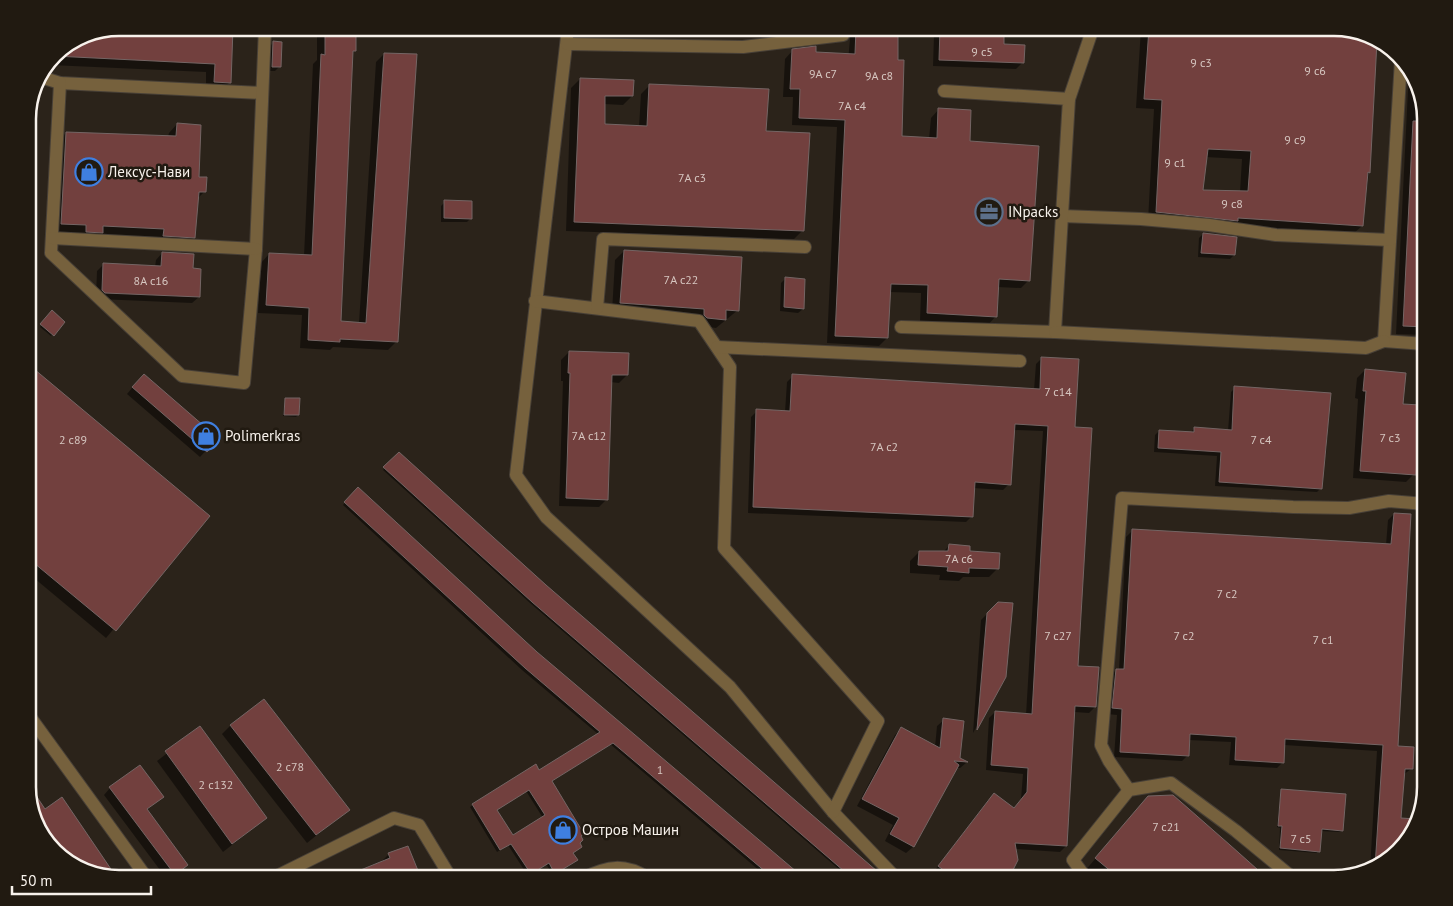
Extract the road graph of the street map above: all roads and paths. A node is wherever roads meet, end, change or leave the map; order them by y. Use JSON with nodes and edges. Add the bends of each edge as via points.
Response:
{"nodes":[{"id":1,"x":265,"y":36,"type":"edge"},
{"id":2,"x":568,"y":36,"type":"edge"},
{"id":3,"x":835,"y":36,"type":"edge"},
{"id":4,"x":1090,"y":36,"type":"edge"},
{"id":5,"x":567,"y":44,"type":"junction"},
{"id":6,"x":1400,"y":70,"type":"edge"},
{"id":7,"x":47,"y":79,"type":"edge"},
{"id":8,"x":60,"y":82,"type":"junction"},
{"id":9,"x":944,"y":91,"type":"dead end"},
{"id":10,"x":262,"y":93,"type":"junction"},
{"id":11,"x":1069,"y":98,"type":"junction"},
{"id":12,"x":1062,"y":216,"type":"junction"},
{"id":13,"x":52,"y":238,"type":"junction"},
{"id":14,"x":1390,"y":240,"type":"junction"},
{"id":15,"x":805,"y":247,"type":"dead end"},
{"id":16,"x":256,"y":248,"type":"junction"},
{"id":17,"x":535,"y":301,"type":"junction"},
{"id":18,"x":597,"y":308,"type":"junction"},
{"id":19,"x":901,"y":327,"type":"dead end"},
{"id":20,"x":1055,"y":332,"type":"junction"},
{"id":21,"x":1384,"y":340,"type":"junction"},
{"id":22,"x":1417,"y":343,"type":"edge"},
{"id":23,"x":717,"y":347,"type":"junction"},
{"id":24,"x":1020,"y":361,"type":"dead end"},
{"id":25,"x":1417,"y":503,"type":"edge"},
{"id":26,"x":36,"y":725,"type":"edge"},
{"id":27,"x":1129,"y":790,"type":"junction"},
{"id":28,"x":833,"y":812,"type":"junction"},
{"id":29,"x":141,"y":870,"type":"edge"},
{"id":30,"x":289,"y":870,"type":"edge"},
{"id":31,"x":446,"y":870,"type":"edge"},
{"id":32,"x":604,"y":870,"type":"edge"},
{"id":33,"x":636,"y":870,"type":"edge"},
{"id":34,"x":888,"y":870,"type":"edge"},
{"id":35,"x":1080,"y":870,"type":"edge"},
{"id":36,"x":1283,"y":870,"type":"edge"}],
"edges":[{"from":1,"to":10,"type":"lane"},
{"from":2,"to":5,"type":"lane"},
{"from":3,"to":5,"type":"lane","via":[[743,47]]},
{"from":4,"to":11,"type":"lane"},
{"from":5,"to":17,"type":"lane"},
{"from":6,"to":14,"type":"lane"},
{"from":7,"to":8,"type":"lane"},
{"from":8,"to":10,"type":"lane"},
{"from":8,"to":13,"type":"lane"},
{"from":9,"to":11,"type":"lane"},
{"from":10,"to":16,"type":"lane"},
{"from":11,"to":12,"type":"lane"},
{"from":12,"to":14,"type":"lane","via":[[1141,219],[1276,234]]},
{"from":12,"to":20,"type":"lane"},
{"from":13,"to":16,"type":"lane"},
{"from":13,"to":16,"type":"lane","via":[[51,253],[182,376],[244,383]]},
{"from":14,"to":21,"type":"lane"},
{"from":15,"to":18,"type":"lane","via":[[603,239]]},
{"from":17,"to":18,"type":"lane"},
{"from":17,"to":28,"type":"lane","via":[[516,475],[546,517],[730,687]]},
{"from":18,"to":23,"type":"lane","via":[[699,321]]},
{"from":19,"to":20,"type":"lane"},
{"from":20,"to":21,"type":"lane","via":[[1366,348]]},
{"from":21,"to":22,"type":"lane"},
{"from":23,"to":24,"type":"lane"},
{"from":23,"to":28,"type":"lane","via":[[730,368],[724,548],[878,721]]},
{"from":25,"to":27,"type":"lane","via":[[1389,501],[1350,508],[1293,507],[1122,498],[1101,745]]},
{"from":26,"to":29,"type":"lane"},
{"from":27,"to":35,"type":"lane","via":[[1073,860]]},
{"from":27,"to":36,"type":"lane","via":[[1171,783]]},
{"from":28,"to":34,"type":"lane"},
{"from":30,"to":31,"type":"lane","via":[[394,818],[419,825]]},
{"from":32,"to":33,"type":"lane"}]}
